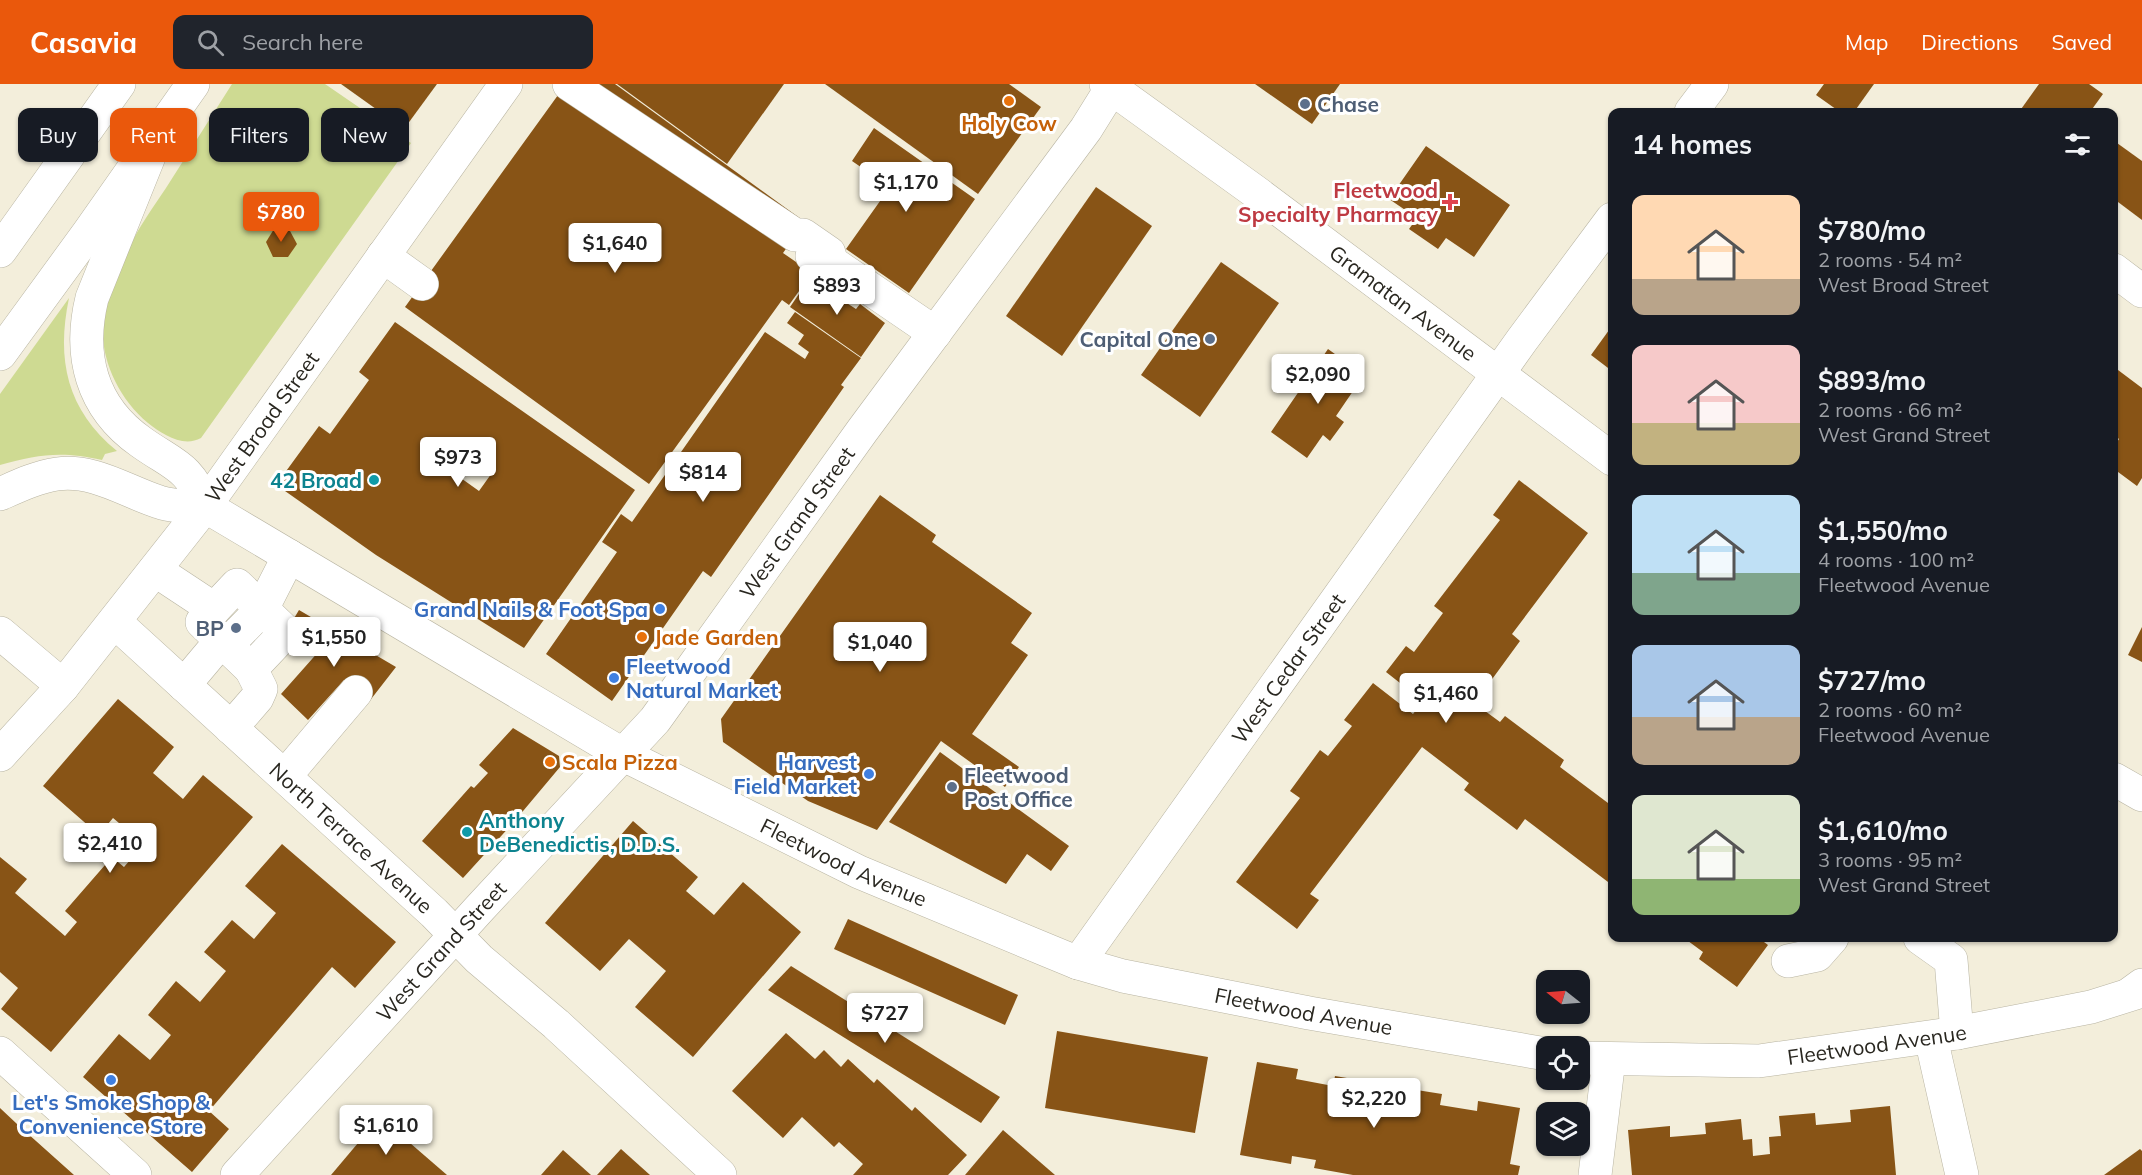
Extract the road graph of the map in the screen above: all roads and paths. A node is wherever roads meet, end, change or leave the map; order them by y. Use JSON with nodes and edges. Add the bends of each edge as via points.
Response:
{"nodes":[{"id":1,"x":119,"y":84,"type":"edge"},
{"id":2,"x":193,"y":84,"type":"edge"},
{"id":3,"x":506,"y":84,"type":"edge"},
{"id":4,"x":568,"y":84,"type":"edge"},
{"id":5,"x":1712,"y":84,"type":"edge"},
{"id":6,"x":1110,"y":85,"type":"edge"},
{"id":7,"x":176,"y":108,"type":"edge"},
{"id":8,"x":1694,"y":108,"type":"edge"},
{"id":9,"x":138,"y":162,"type":"edge"},
{"id":10,"x":147,"y":162,"type":"edge"},
{"id":11,"x":1608,"y":224,"type":"edge"},
{"id":12,"x":0,"y":251,"type":"edge"},
{"id":13,"x":383,"y":256,"type":"junction"},
{"id":14,"x":2118,"y":273,"type":"edge"},
{"id":15,"x":422,"y":284,"type":"dead end"},
{"id":16,"x":2142,"y":291,"type":"edge"},
{"id":17,"x":935,"y":333,"type":"junction"},
{"id":18,"x":0,"y":354,"type":"edge"},
{"id":19,"x":1499,"y":374,"type":"junction"},
{"id":20,"x":1608,"y":456,"type":"edge"},
{"id":21,"x":0,"y":494,"type":"edge"},
{"id":22,"x":205,"y":506,"type":"junction"},
{"id":23,"x":289,"y":556,"type":"junction"},
{"id":24,"x":155,"y":570,"type":"junction"},
{"id":25,"x":214,"y":609,"type":"junction"},
{"id":26,"x":262,"y":609,"type":"junction"},
{"id":27,"x":115,"y":622,"type":"junction"},
{"id":28,"x":0,"y":633,"type":"edge"},
{"id":29,"x":223,"y":643,"type":"junction"},
{"id":30,"x":252,"y":669,"type":"junction"},
{"id":31,"x":184,"y":685,"type":"junction"},
{"id":32,"x":63,"y":686,"type":"junction"},
{"id":33,"x":356,"y":692,"type":"dead end"},
{"id":34,"x":231,"y":728,"type":"junction"},
{"id":35,"x":0,"y":754,"type":"edge"},
{"id":36,"x":622,"y":754,"type":"junction"},
{"id":37,"x":285,"y":776,"type":"junction"},
{"id":38,"x":2118,"y":781,"type":"edge"},
{"id":39,"x":2142,"y":795,"type":"edge"},
{"id":40,"x":456,"y":936,"type":"junction"},
{"id":41,"x":1828,"y":942,"type":"edge"},
{"id":42,"x":1926,"y":942,"type":"edge"},
{"id":43,"x":1788,"y":962,"type":"dead end"},
{"id":44,"x":1078,"y":963,"type":"junction"},
{"id":45,"x":2138,"y":990,"type":"edge"},
{"id":46,"x":1944,"y":1035,"type":"junction"},
{"id":47,"x":1536,"y":1052,"type":"edge"},
{"id":48,"x":0,"y":1053,"type":"edge"},
{"id":49,"x":1594,"y":1058,"type":"edge"},
{"id":50,"x":135,"y":1175,"type":"edge"},
{"id":51,"x":237,"y":1175,"type":"edge"},
{"id":52,"x":720,"y":1175,"type":"edge"},
{"id":53,"x":1595,"y":1175,"type":"edge"},
{"id":54,"x":1962,"y":1175,"type":"edge"}],
"edges":[{"from":1,"to":12,"type":"main road"},
{"from":2,"to":7,"type":"main road"},
{"from":3,"to":13,"type":"main road","name":"West Broad Street"},
{"from":4,"to":17,"type":"main road","via":[[795,236],[796,246],[823,263],[831,262]]},
{"from":5,"to":8,"type":"main road"},
{"from":6,"to":17,"type":"main road","name":"West Grand Street","via":[[1086,129]]},
{"from":6,"to":19,"type":"main road","name":"Gramatan Avenue"},
{"from":9,"to":18,"type":"main road"},
{"from":10,"to":22,"type":"main road","via":[[92,298],[87,354],[95,390],[114,418],[140,442],[183,470],[197,486]]},
{"from":11,"to":19,"type":"main road","name":"West Cedar Street"},
{"from":13,"to":15,"type":"main road"},
{"from":13,"to":22,"type":"main road","name":"West Broad Street"},
{"from":14,"to":16,"type":"main road"},
{"from":17,"to":36,"type":"main road","name":"West Grand Street","via":[[656,720]]},
{"from":19,"to":20,"type":"main road","name":"Gramatan Avenue"},
{"from":19,"to":44,"type":"main road","name":"West Cedar Street"},
{"from":21,"to":22,"type":"main road","via":[[57,474],[80,474],[159,502]]},
{"from":22,"to":23,"type":"main road","name":"Fleetwood Avenue"},
{"from":22,"to":24,"type":"main road","name":"West Broad Street"},
{"from":23,"to":26,"type":"main road"},
{"from":23,"to":36,"type":"main road","name":"Fleetwood Avenue"},
{"from":24,"to":25,"type":"main road"},
{"from":24,"to":27,"type":"main road","name":"West Broad Street"},
{"from":25,"to":26,"type":"main road","via":[[237,585]]},
{"from":25,"to":29,"type":"main road","via":[[201,622]]},
{"from":26,"to":29,"type":"main road"},
{"from":26,"to":30,"type":"main road","via":[[286,632]]},
{"from":27,"to":31,"type":"main road","name":"North Terrace Avenue"},
{"from":27,"to":32,"type":"main road","name":"West Broad Street"},
{"from":28,"to":32,"type":"main road"},
{"from":29,"to":30,"type":"main road"},
{"from":29,"to":31,"type":"main road"},
{"from":30,"to":34,"type":"main road","via":[[261,688]]},
{"from":31,"to":34,"type":"main road","name":"North Terrace Avenue"},
{"from":32,"to":35,"type":"main road","name":"West Broad Street"},
{"from":33,"to":37,"type":"main road"},
{"from":34,"to":37,"type":"main road","name":"North Terrace Avenue"},
{"from":36,"to":40,"type":"main road","name":"West Grand Street"},
{"from":36,"to":44,"type":"main road","name":"Fleetwood Avenue","via":[[859,872]]},
{"from":37,"to":40,"type":"main road","name":"North Terrace Avenue"},
{"from":38,"to":39,"type":"main road"},
{"from":40,"to":51,"type":"main road","name":"West Grand Street"},
{"from":40,"to":52,"type":"main road","name":"North Terrace Avenue"},
{"from":41,"to":43,"type":"main road","via":[[1817,954]]},
{"from":42,"to":46,"type":"main road","via":[[1951,960]]},
{"from":44,"to":47,"type":"main road","name":"Fleetwood Avenue","via":[[1253,1002]]},
{"from":45,"to":46,"type":"main road","name":"Fleetwood Avenue","via":[[2091,1007]]},
{"from":46,"to":49,"type":"main road","name":"Fleetwood Avenue","via":[[1759,1061]]},
{"from":46,"to":54,"type":"main road"},
{"from":48,"to":50,"type":"main road"},
{"from":49,"to":53,"type":"main road","name":"Fleetwood Avenue"}]}
